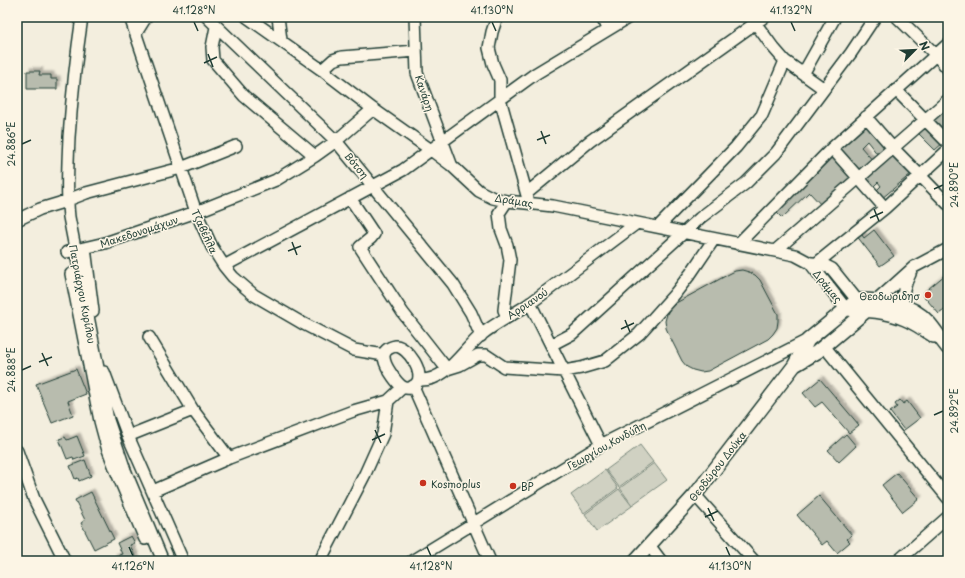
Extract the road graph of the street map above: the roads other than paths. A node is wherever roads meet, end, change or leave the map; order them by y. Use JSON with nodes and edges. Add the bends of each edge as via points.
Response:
{"nodes":[{"id":1,"x":74,"y":17,"type":"edge"},
{"id":2,"x":82,"y":17,"type":"edge"},
{"id":3,"x":130,"y":17,"type":"edge"},
{"id":4,"x":146,"y":17,"type":"edge"},
{"id":5,"x":207,"y":17,"type":"edge"},
{"id":6,"x":247,"y":17,"type":"edge"},
{"id":7,"x":278,"y":17,"type":"edge"},
{"id":8,"x":415,"y":17,"type":"edge"},
{"id":9,"x":498,"y":17,"type":"edge"},
{"id":10,"x":602,"y":17,"type":"edge"},
{"id":11,"x":629,"y":17,"type":"edge"},
{"id":12,"x":835,"y":17,"type":"edge"},
{"id":13,"x":875,"y":17,"type":"edge"},
{"id":14,"x":897,"y":17,"type":"edge"},
{"id":15,"x":757,"y":19,"type":"edge"},
{"id":16,"x":216,"y":28,"type":"junction"},
{"id":17,"x":607,"y":29,"type":"junction"},
{"id":18,"x":136,"y":33,"type":"junction"},
{"id":19,"x":281,"y":40,"type":"junction"},
{"id":20,"x":948,"y":44,"type":"edge"},
{"id":21,"x":73,"y":49,"type":"junction"},
{"id":22,"x":416,"y":51,"type":"junction"},
{"id":23,"x":936,"y":55,"type":"junction"},
{"id":24,"x":785,"y":61,"type":"junction"},
{"id":25,"x":322,"y":70,"type":"junction"},
{"id":26,"x":948,"y":70,"type":"edge"},
{"id":27,"x":803,"y":74,"type":"junction"},
{"id":28,"x":824,"y":89,"type":"junction"},
{"id":29,"x":896,"y":90,"type":"junction"},
{"id":30,"x":500,"y":99,"type":"junction"},
{"id":31,"x":948,"y":100,"type":"edge"},
{"id":32,"x":373,"y":109,"type":"junction"},
{"id":33,"x":866,"y":117,"type":"junction"},
{"id":34,"x":924,"y":120,"type":"junction"},
{"id":35,"x":336,"y":141,"type":"junction"},
{"id":36,"x":442,"y":142,"type":"junction"},
{"id":37,"x":948,"y":143,"type":"edge"},
{"id":38,"x":236,"y":146,"type":"dead end"},
{"id":39,"x":832,"y":148,"type":"junction"},
{"id":40,"x":893,"y":148,"type":"junction"},
{"id":41,"x":431,"y":150,"type":"junction"},
{"id":42,"x":948,"y":150,"type":"edge"},
{"id":43,"x":315,"y":156,"type":"junction"},
{"id":44,"x":451,"y":165,"type":"junction"},
{"id":45,"x":181,"y":168,"type":"junction"},
{"id":46,"x":919,"y":175,"type":"junction"},
{"id":47,"x":859,"y":178,"type":"junction"},
{"id":48,"x":374,"y":186,"type":"junction"},
{"id":49,"x":486,"y":195,"type":"junction"},
{"id":50,"x":350,"y":198,"type":"junction"},
{"id":51,"x":528,"y":198,"type":"junction"},
{"id":52,"x":507,"y":201,"type":"junction"},
{"id":53,"x":64,"y":202,"type":"junction"},
{"id":54,"x":948,"y":204,"type":"edge"},
{"id":55,"x":885,"y":208,"type":"junction"},
{"id":56,"x":196,"y":212,"type":"junction"},
{"id":57,"x":499,"y":213,"type":"junction"},
{"id":58,"x":17,"y":220,"type":"edge"},
{"id":59,"x":637,"y":223,"type":"junction"},
{"id":60,"x":658,"y":227,"type":"junction"},
{"id":61,"x":684,"y":233,"type":"junction"},
{"id":62,"x":714,"y":239,"type":"junction"},
{"id":63,"x":738,"y":244,"type":"junction"},
{"id":64,"x":948,"y":249,"type":"edge"},
{"id":65,"x":76,"y":250,"type":"junction"},
{"id":66,"x":775,"y":251,"type":"junction"},
{"id":67,"x":813,"y":263,"type":"junction"},
{"id":68,"x":224,"y":266,"type":"junction"},
{"id":69,"x":914,"y":267,"type":"junction"},
{"id":70,"x":857,"y":300,"type":"junction"},
{"id":71,"x":877,"y":300,"type":"junction"},
{"id":72,"x":530,"y":303,"type":"junction"},
{"id":73,"x":902,"y":306,"type":"junction"},
{"id":74,"x":846,"y":309,"type":"junction"},
{"id":75,"x":867,"y":310,"type":"junction"},
{"id":76,"x":507,"y":317,"type":"junction"},
{"id":77,"x":481,"y":336,"type":"junction"},
{"id":78,"x":149,"y":337,"type":"dead end"},
{"id":79,"x":808,"y":340,"type":"junction"},
{"id":80,"x":945,"y":344,"type":"edge"},
{"id":81,"x":551,"y":345,"type":"junction"},
{"id":82,"x":824,"y":346,"type":"junction"},
{"id":83,"x":384,"y":355,"type":"junction"},
{"id":84,"x":794,"y":366,"type":"junction"},
{"id":85,"x":447,"y":369,"type":"junction"},
{"id":86,"x":564,"y":371,"type":"junction"},
{"id":87,"x":412,"y":385,"type":"junction"},
{"id":88,"x":388,"y":401,"type":"junction"},
{"id":89,"x":194,"y":410,"type":"junction"},
{"id":90,"x":128,"y":436,"type":"junction"},
{"id":91,"x":601,"y":445,"type":"junction"},
{"id":92,"x":17,"y":451,"type":"edge"},
{"id":93,"x":229,"y":458,"type":"junction"},
{"id":94,"x":121,"y":472,"type":"junction"},
{"id":95,"x":153,"y":491,"type":"junction"},
{"id":96,"x":695,"y":495,"type":"junction"},
{"id":97,"x":948,"y":498,"type":"edge"},
{"id":98,"x":948,"y":517,"type":"edge"},
{"id":99,"x":474,"y":524,"type":"junction"},
{"id":100,"x":649,"y":545,"type":"junction"},
{"id":101,"x":66,"y":561,"type":"edge"},
{"id":102,"x":154,"y":561,"type":"edge"},
{"id":103,"x":163,"y":561,"type":"edge"},
{"id":104,"x":183,"y":561,"type":"edge"},
{"id":105,"x":320,"y":561,"type":"edge"},
{"id":106,"x":412,"y":561,"type":"edge"},
{"id":107,"x":490,"y":561,"type":"edge"},
{"id":108,"x":635,"y":561,"type":"edge"},
{"id":109,"x":661,"y":561,"type":"edge"},
{"id":110,"x":754,"y":561,"type":"edge"},
{"id":111,"x":898,"y":561,"type":"edge"}],
"edges":[{"from":1,"to":21,"type":"street","name":"Πατριάρχου Κυρίλου"},
{"from":2,"to":21,"type":"street","name":"Πατριάρχου Κυρίλου"},
{"from":3,"to":18,"type":"street","name":"Τζαβέλλα"},
{"from":4,"to":18,"type":"street"},
{"from":5,"to":16,"type":"street","name":"Βότση"},
{"from":6,"to":19,"type":"street","name":"Δράμας"},
{"from":7,"to":19,"type":"street"},
{"from":8,"to":22,"type":"street","name":"Κανάρη"},
{"from":9,"to":30,"type":"street","via":[[489,48],[500,80]]},
{"from":10,"to":17,"type":"street"},
{"from":11,"to":17,"type":"street"},
{"from":12,"to":27,"type":"street"},
{"from":13,"to":28,"type":"street"},
{"from":14,"to":23,"type":"street"},
{"from":15,"to":24,"type":"street","via":[[775,50]]},
{"from":15,"to":51,"type":"street","via":[[590,141]]},
{"from":16,"to":35,"type":"street","name":"Βότση"},
{"from":16,"to":43,"type":"street","via":[[212,47],[213,60],[244,96]]},
{"from":17,"to":30,"type":"street"},
{"from":18,"to":45,"type":"street","name":"Τζαβέλλα"},
{"from":19,"to":25,"type":"street","name":"Δράμας"},
{"from":20,"to":23,"type":"street"},
{"from":21,"to":53,"type":"street","name":"Πατριάρχου Κυρίλου","via":[[67,125],[60,169]]},
{"from":22,"to":25,"type":"street","via":[[342,56]]},
{"from":22,"to":36,"type":"street","name":"Κανάρη","via":[[417,73]]},
{"from":23,"to":26,"type":"street"},
{"from":23,"to":29,"type":"street"},
{"from":24,"to":27,"type":"street"},
{"from":24,"to":60,"type":"street","via":[[762,115],[736,147]]},
{"from":25,"to":32,"type":"street","name":"Δράμας"},
{"from":27,"to":28,"type":"street"},
{"from":28,"to":61,"type":"street","via":[[776,153],[746,183]]},
{"from":29,"to":33,"type":"street"},
{"from":29,"to":34,"type":"street"},
{"from":30,"to":36,"type":"street"},
{"from":30,"to":51,"type":"street"},
{"from":31,"to":34,"type":"street"},
{"from":32,"to":35,"type":"street","name":"Μακεδονομάχων"},
{"from":32,"to":41,"type":"street","name":"Δράμας"},
{"from":33,"to":39,"type":"street"},
{"from":33,"to":40,"type":"street"},
{"from":34,"to":37,"type":"street"},
{"from":34,"to":40,"type":"street"},
{"from":35,"to":43,"type":"street","name":"Μακεδονομάχων"},
{"from":35,"to":48,"type":"street","name":"Βότση"},
{"from":36,"to":41,"type":"street"},
{"from":36,"to":44,"type":"street","name":"Κανάρη"},
{"from":38,"to":45,"type":"street"},
{"from":39,"to":47,"type":"street"},
{"from":39,"to":63,"type":"street"},
{"from":40,"to":46,"type":"street"},
{"from":40,"to":47,"type":"street"},
{"from":41,"to":44,"type":"street","name":"Δράμας"},
{"from":41,"to":48,"type":"street"},
{"from":42,"to":46,"type":"street"},
{"from":43,"to":56,"type":"street","name":"Μακεδονομάχων","via":[[276,180]]},
{"from":44,"to":49,"type":"street","name":"Δράμας"},
{"from":45,"to":53,"type":"street","via":[[86,193]]},
{"from":45,"to":56,"type":"street","name":"Τζαβέλλα"},
{"from":46,"to":54,"type":"street"},
{"from":46,"to":55,"type":"street"},
{"from":47,"to":55,"type":"street"},
{"from":47,"to":66,"type":"street"},
{"from":48,"to":50,"type":"street"},
{"from":48,"to":77,"type":"street","name":"Βότση","via":[[453,284],[471,313]]},
{"from":49,"to":52,"type":"street","name":"Δράμας"},
{"from":49,"to":57,"type":"street"},
{"from":50,"to":68,"type":"street"},
{"from":50,"to":85,"type":"street","via":[[374,234],[360,246],[403,313]]},
{"from":51,"to":52,"type":"street","name":"Δράμας"},
{"from":51,"to":59,"type":"street","name":"Δράμας","via":[[552,206]]},
{"from":52,"to":57,"type":"street"},
{"from":53,"to":58,"type":"street","via":[[40,209]]},
{"from":53,"to":65,"type":"street","name":"Πατριάρχου Κυρίλου"},
{"from":55,"to":67,"type":"street"},
{"from":56,"to":65,"type":"street","name":"Μακεδονομάχων","via":[[105,243]]},
{"from":56,"to":68,"type":"street","name":"Τζαβέλλα"},
{"from":57,"to":76,"type":"street","via":[[510,260],[504,310]]},
{"from":59,"to":60,"type":"street","name":"Δράμας"},
{"from":59,"to":72,"type":"street","name":"Αρριανού"},
{"from":60,"to":61,"type":"street","name":"Δράμας"},
{"from":61,"to":62,"type":"street","name":"Δράμας"},
{"from":61,"to":81,"type":"street","via":[[572,334]]},
{"from":62,"to":63,"type":"street","name":"Δράμας"},
{"from":62,"to":86,"type":"street","via":[[678,290],[639,334],[605,361]]},
{"from":63,"to":66,"type":"street","name":"Δράμας"},
{"from":64,"to":69,"type":"street"},
{"from":65,"to":90,"type":"street","via":[[93,311],[105,375]]},
{"from":65,"to":94,"type":"street","name":"Πατριάρχου Κυρίλου","via":[[100,421],[107,447]]},
{"from":66,"to":67,"type":"street","name":"Δράμας","via":[[795,255]]},
{"from":67,"to":70,"type":"street","name":"Δράμας","via":[[832,269]]},
{"from":67,"to":74,"type":"street","name":"Δράμας"},
{"from":68,"to":83,"type":"street","name":"Τζαβέλλα","via":[[254,295],[302,323],[354,350]]},
{"from":69,"to":71,"type":"street"},
{"from":69,"to":73,"type":"street","via":[[905,282]]},
{"from":70,"to":71,"type":"main road"},
{"from":70,"to":74,"type":"main road","name":"Θεοδώρου Δούκα"},
{"from":71,"to":73,"type":"main road"},
{"from":71,"to":75,"type":"street"},
{"from":72,"to":76,"type":"street","name":"Αρριανού"},
{"from":72,"to":81,"type":"street"},
{"from":73,"to":80,"type":"main road","via":[[918,313]]},
{"from":74,"to":75,"type":"main road"},
{"from":74,"to":79,"type":"main road","name":"Θεοδώρου Δούκα"},
{"from":75,"to":80,"type":"main road","via":[[906,319]]},
{"from":75,"to":82,"type":"main road","name":"Θεοδώρου Δούκα"},
{"from":76,"to":77,"type":"street","name":"Αρριανού"},
{"from":77,"to":85,"type":"street","name":"Αρριανού"},
{"from":78,"to":89,"type":"street"},
{"from":79,"to":84,"type":"main road","name":"Θεοδώρου Δούκα"},
{"from":79,"to":91,"type":"street","name":"Γεωργίου Κονδύλη"},
{"from":81,"to":86,"type":"street"},
{"from":82,"to":84,"type":"main road","name":"Θεοδώρου Δούκα"},
{"from":82,"to":97,"type":"street"},
{"from":83,"to":87,"type":"street","via":[[385,364],[397,384]]},
{"from":83,"to":87,"type":"street","via":[[392,347],[404,348],[420,376]]},
{"from":84,"to":96,"type":"main road","name":"Θεοδώρου Δούκα"},
{"from":85,"to":86,"type":"street","via":[[460,366],[478,355],[486,355],[504,367]]},
{"from":85,"to":87,"type":"street","name":"Αρριανού","via":[[436,378]]},
{"from":86,"to":91,"type":"street"},
{"from":87,"to":88,"type":"street"},
{"from":87,"to":99,"type":"street"},
{"from":88,"to":93,"type":"street","via":[[353,411]]},
{"from":88,"to":105,"type":"street","via":[[383,434]]},
{"from":89,"to":90,"type":"street"},
{"from":89,"to":93,"type":"street"},
{"from":90,"to":95,"type":"street"},
{"from":91,"to":99,"type":"street","name":"Γεωργίου Κονδύλη"},
{"from":92,"to":101,"type":"street","via":[[34,499]]},
{"from":93,"to":95,"type":"street"},
{"from":94,"to":102,"type":"street","name":"Πατριάρχου Κυρίλου"},
{"from":94,"to":103,"type":"street","name":"Πατριάρχου Κυρίλου"},
{"from":95,"to":104,"type":"street"},
{"from":96,"to":100,"type":"main road","name":"Θεοδώρου Δούκα"},
{"from":96,"to":110,"type":"street"},
{"from":98,"to":111,"type":"street"},
{"from":99,"to":106,"type":"street","name":"Γεωργίου Κονδύλη"},
{"from":99,"to":107,"type":"street"},
{"from":100,"to":108,"type":"main road","name":"Θεοδώρου Δούκα"},
{"from":100,"to":109,"type":"street"}]}
